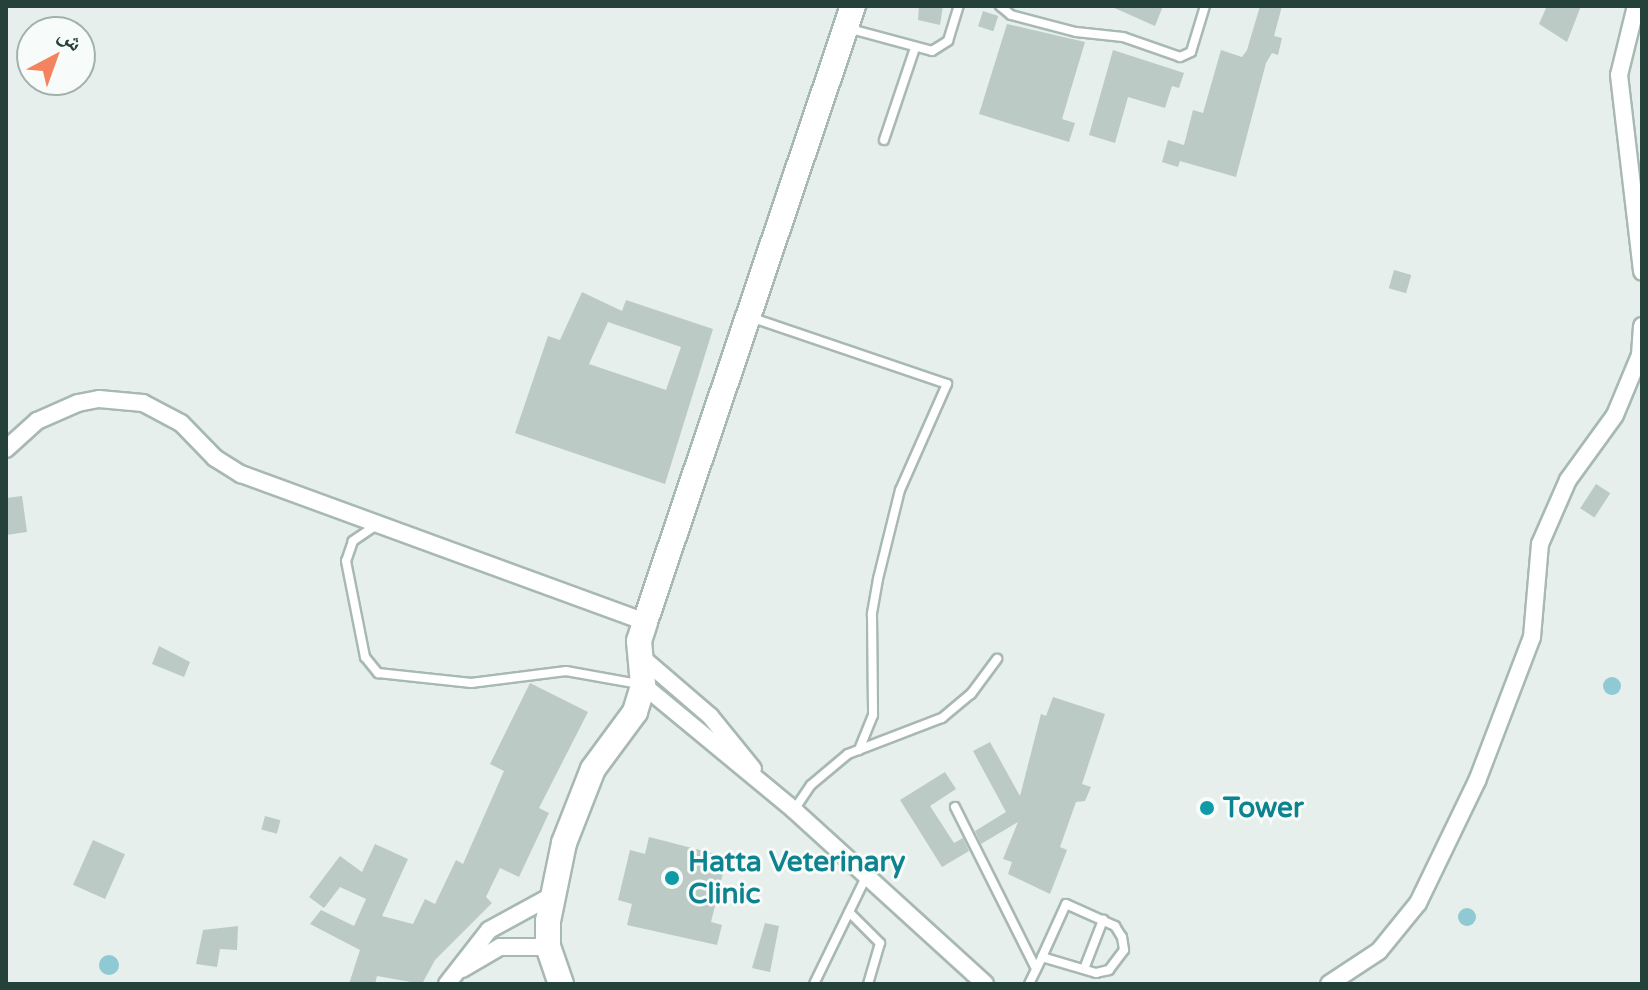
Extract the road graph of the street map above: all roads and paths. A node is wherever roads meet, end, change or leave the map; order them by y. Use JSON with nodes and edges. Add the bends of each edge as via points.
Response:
{"nodes":[{"id":1,"x":959,"y":6,"type":"edge"},
{"id":2,"x":1000,"y":6,"type":"edge"},
{"id":3,"x":1205,"y":6,"type":"edge"},
{"id":4,"x":1636,"y":6,"type":"edge"},
{"id":5,"x":850,"y":17,"type":"edge"},
{"id":6,"x":915,"y":48,"type":"junction"},
{"id":7,"x":884,"y":140,"type":"dead end"},
{"id":8,"x":1642,"y":272,"type":"edge"},
{"id":9,"x":749,"y":317,"type":"junction"},
{"id":10,"x":1642,"y":326,"type":"edge"},
{"id":11,"x":6,"y":449,"type":"edge"},
{"id":12,"x":382,"y":524,"type":"junction"},
{"id":13,"x":645,"y":622,"type":"junction"},
{"id":14,"x":639,"y":655,"type":"junction"},
{"id":15,"x":997,"y":659,"type":"dead end"},
{"id":16,"x":643,"y":685,"type":"junction"},
{"id":17,"x":859,"y":750,"type":"junction"},
{"id":18,"x":760,"y":781,"type":"junction"},
{"id":19,"x":955,"y":807,"type":"dead end"},
{"id":20,"x":794,"y":810,"type":"junction"},
{"id":21,"x":866,"y":877,"type":"junction"},
{"id":22,"x":551,"y":896,"type":"junction"},
{"id":23,"x":849,"y":912,"type":"junction"},
{"id":24,"x":1103,"y":920,"type":"junction"},
{"id":25,"x":548,"y":947,"type":"junction"},
{"id":26,"x":1042,"y":957,"type":"junction"},
{"id":27,"x":1036,"y":969,"type":"junction"},
{"id":28,"x":1084,"y":969,"type":"junction"},
{"id":29,"x":451,"y":979,"type":"edge"},
{"id":30,"x":561,"y":984,"type":"edge"},
{"id":31,"x":814,"y":984,"type":"edge"},
{"id":32,"x":868,"y":984,"type":"edge"},
{"id":33,"x":985,"y":984,"type":"edge"},
{"id":34,"x":1029,"y":984,"type":"edge"},
{"id":35,"x":1329,"y":984,"type":"edge"}],
"edges":[{"from":1,"to":6,"type":"lane","via":[[942,48]]},
{"from":2,"to":3,"type":"lane","via":[[1011,15],[1076,32],[1113,34],[1180,57],[1191,52]]},
{"from":4,"to":8,"type":"street","via":[[1619,75]]},
{"from":5,"to":6,"type":"lane"},
{"from":5,"to":9,"type":"main road"},
{"from":6,"to":7,"type":"lane"},
{"from":9,"to":13,"type":"main road"},
{"from":9,"to":17,"type":"lane","via":[[947,384],[900,490],[874,597],[873,715]]},
{"from":10,"to":35,"type":"street","via":[[1640,355],[1615,415],[1568,480],[1540,544],[1532,637],[1470,795],[1418,903],[1379,951]]},
{"from":11,"to":12,"type":"street","via":[[37,421],[78,403],[143,403],[181,423],[227,467]]},
{"from":12,"to":13,"type":"street"},
{"from":12,"to":16,"type":"lane","via":[[360,534],[346,561],[365,657],[378,673],[471,683],[566,671]]},
{"from":13,"to":14,"type":"main road"},
{"from":14,"to":16,"type":"main road"},
{"from":14,"to":18,"type":"street","via":[[710,716]]},
{"from":15,"to":17,"type":"lane","via":[[971,694],[942,718]]},
{"from":16,"to":18,"type":"street"},
{"from":16,"to":22,"type":"main road","via":[[619,739],[586,784]]},
{"from":17,"to":20,"type":"lane","via":[[811,785]]},
{"from":18,"to":20,"type":"street"},
{"from":19,"to":27,"type":"lane"},
{"from":20,"to":21,"type":"street"},
{"from":21,"to":23,"type":"lane"},
{"from":21,"to":33,"type":"street"},
{"from":22,"to":25,"type":"main road"},
{"from":22,"to":29,"type":"street","via":[[489,930]]},
{"from":23,"to":31,"type":"lane"},
{"from":23,"to":32,"type":"lane","via":[[880,943]]},
{"from":24,"to":26,"type":"lane","via":[[1066,904]]},
{"from":24,"to":28,"type":"lane"},
{"from":24,"to":28,"type":"lane","via":[[1115,926],[1124,950],[1109,970]]},
{"from":25,"to":29,"type":"street","via":[[500,947]]},
{"from":25,"to":30,"type":"main road"},
{"from":26,"to":27,"type":"lane"},
{"from":26,"to":28,"type":"lane"},
{"from":27,"to":34,"type":"lane"}]}
